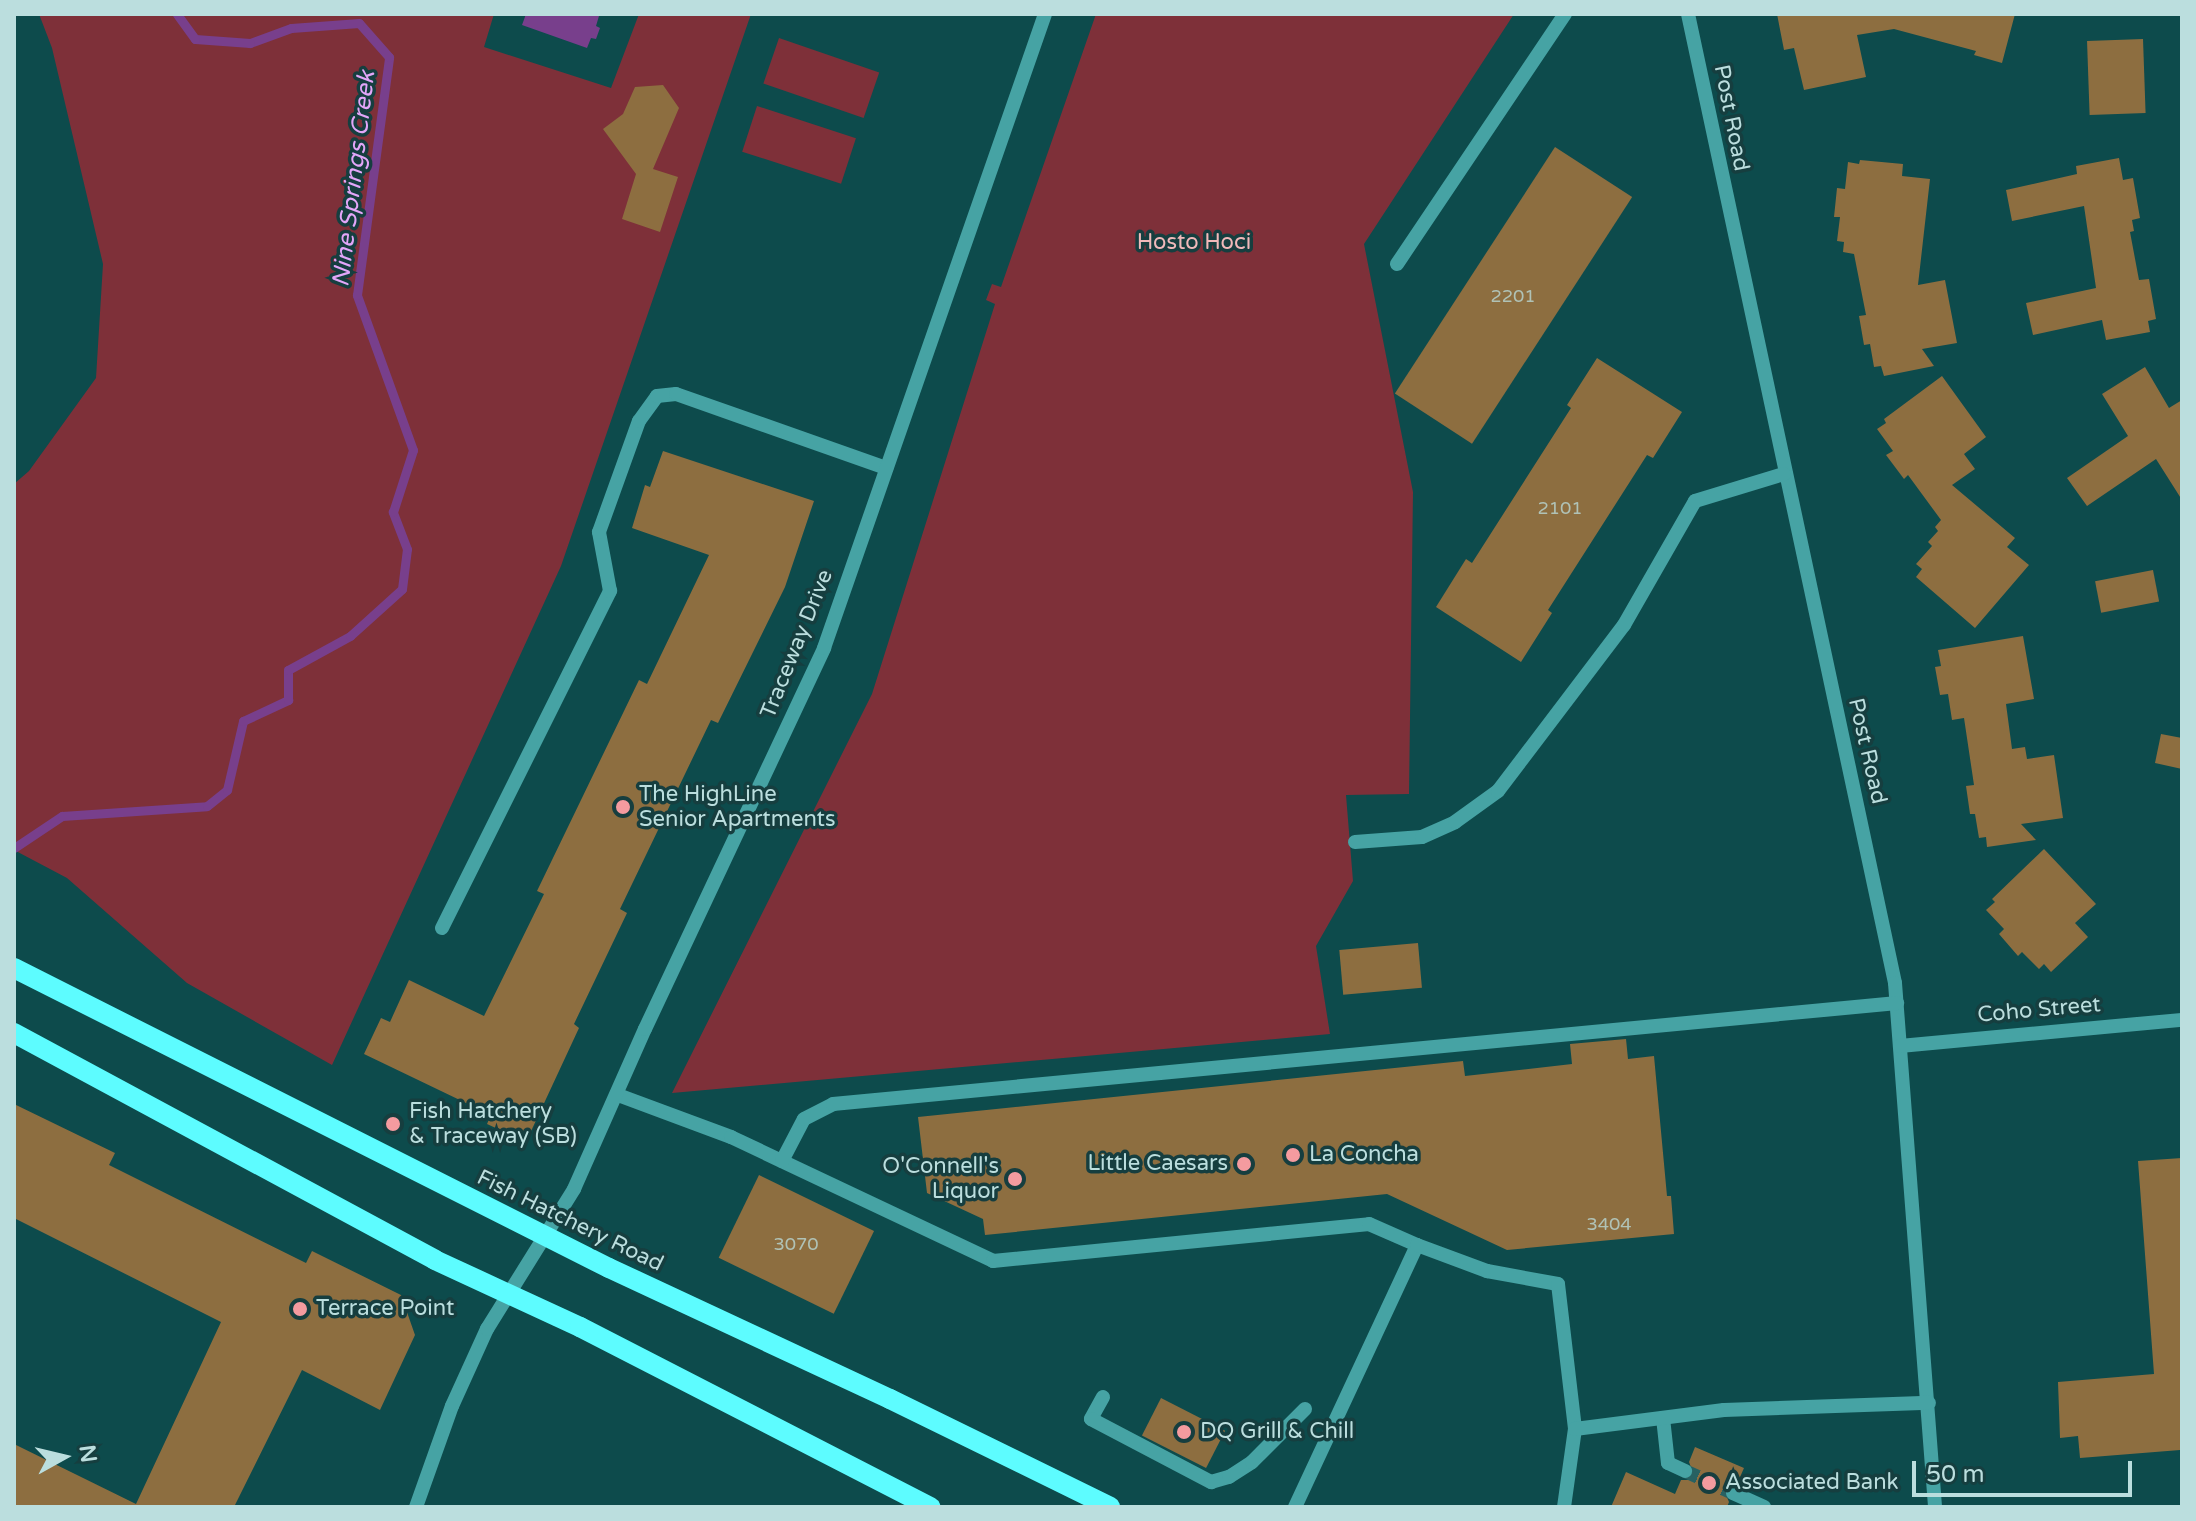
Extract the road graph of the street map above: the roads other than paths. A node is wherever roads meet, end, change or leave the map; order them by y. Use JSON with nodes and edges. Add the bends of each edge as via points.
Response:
{"nodes":[{"id":1,"x":1045,"y":14,"type":"edge"},
{"id":2,"x":1565,"y":14,"type":"edge"},
{"id":3,"x":1688,"y":14,"type":"edge"},
{"id":4,"x":1397,"y":264,"type":"dead end"},
{"id":5,"x":886,"y":468,"type":"junction"},
{"id":6,"x":1784,"y":474,"type":"junction"},
{"id":7,"x":1355,"y":842,"type":"dead end"},
{"id":8,"x":442,"y":928,"type":"dead end"},
{"id":9,"x":14,"y":968,"type":"edge"},
{"id":10,"x":1897,"y":1003,"type":"junction"},
{"id":11,"x":2182,"y":1020,"type":"edge"},
{"id":12,"x":14,"y":1033,"type":"edge"},
{"id":13,"x":1900,"y":1046,"type":"junction"},
{"id":14,"x":618,"y":1095,"type":"junction"},
{"id":15,"x":782,"y":1161,"type":"junction"},
{"id":16,"x":546,"y":1235,"type":"junction"},
{"id":17,"x":1417,"y":1245,"type":"junction"},
{"id":18,"x":510,"y":1294,"type":"junction"},
{"id":19,"x":1103,"y":1397,"type":"dead end"},
{"id":20,"x":1929,"y":1403,"type":"junction"},
{"id":21,"x":1305,"y":1409,"type":"dead end"},
{"id":22,"x":1663,"y":1418,"type":"junction"},
{"id":23,"x":1575,"y":1429,"type":"junction"},
{"id":24,"x":1685,"y":1471,"type":"tunnel mouth"},
{"id":25,"x":1733,"y":1493,"type":"tunnel mouth"},
{"id":26,"x":416,"y":1507,"type":"edge"},
{"id":27,"x":930,"y":1507,"type":"edge"},
{"id":28,"x":1110,"y":1507,"type":"edge"},
{"id":29,"x":1295,"y":1507,"type":"edge"},
{"id":30,"x":1564,"y":1507,"type":"edge"},
{"id":31,"x":1764,"y":1507,"type":"edge"},
{"id":32,"x":1935,"y":1507,"type":"edge"}],
"edges":[{"from":1,"to":5,"type":"street","name":"Traceway Drive"},
{"from":2,"to":4,"type":"street"},
{"from":3,"to":6,"type":"street","name":"Post Road"},
{"from":5,"to":8,"type":"street","via":[[676,394],[657,396],[639,421],[599,532],[610,591]]},
{"from":5,"to":14,"type":"street","name":"Traceway Drive","via":[[824,648]]},
{"from":6,"to":7,"type":"street","via":[[1695,501],[1624,625],[1498,791],[1455,822],[1422,837]]},
{"from":6,"to":10,"type":"street","name":"Post Road"},
{"from":9,"to":16,"type":"main road","name":"Fish Hatchery Road"},
{"from":10,"to":13,"type":"street","name":"Post Road"},
{"from":10,"to":15,"type":"street","via":[[833,1104],[804,1119]]},
{"from":11,"to":13,"type":"street","name":"Coho Street"},
{"from":12,"to":18,"type":"main road","via":[[421,1253]]},
{"from":13,"to":20,"type":"street","name":"Post Road"},
{"from":14,"to":15,"type":"street"},
{"from":14,"to":16,"type":"street","name":"Traceway Drive"},
{"from":15,"to":17,"type":"street","via":[[993,1261],[1369,1224]]},
{"from":16,"to":18,"type":"street","name":"Traceway Drive"},
{"from":16,"to":28,"type":"main road","name":"Fish Hatchery Road"},
{"from":17,"to":23,"type":"street","via":[[1487,1271],[1558,1284]]},
{"from":17,"to":29,"type":"street"},
{"from":18,"to":26,"type":"street","name":"Traceway Drive","via":[[487,1329],[452,1406]]},
{"from":18,"to":27,"type":"main road"},
{"from":19,"to":21,"type":"street","via":[[1091,1419],[1211,1482],[1252,1462]]},
{"from":20,"to":22,"type":"street","via":[[1724,1410]]},
{"from":20,"to":32,"type":"street","name":"Post Road"},
{"from":22,"to":23,"type":"street"},
{"from":22,"to":24,"type":"street","via":[[1668,1463]]},
{"from":23,"to":30,"type":"street"},
{"from":25,"to":31,"type":"street"}]}
